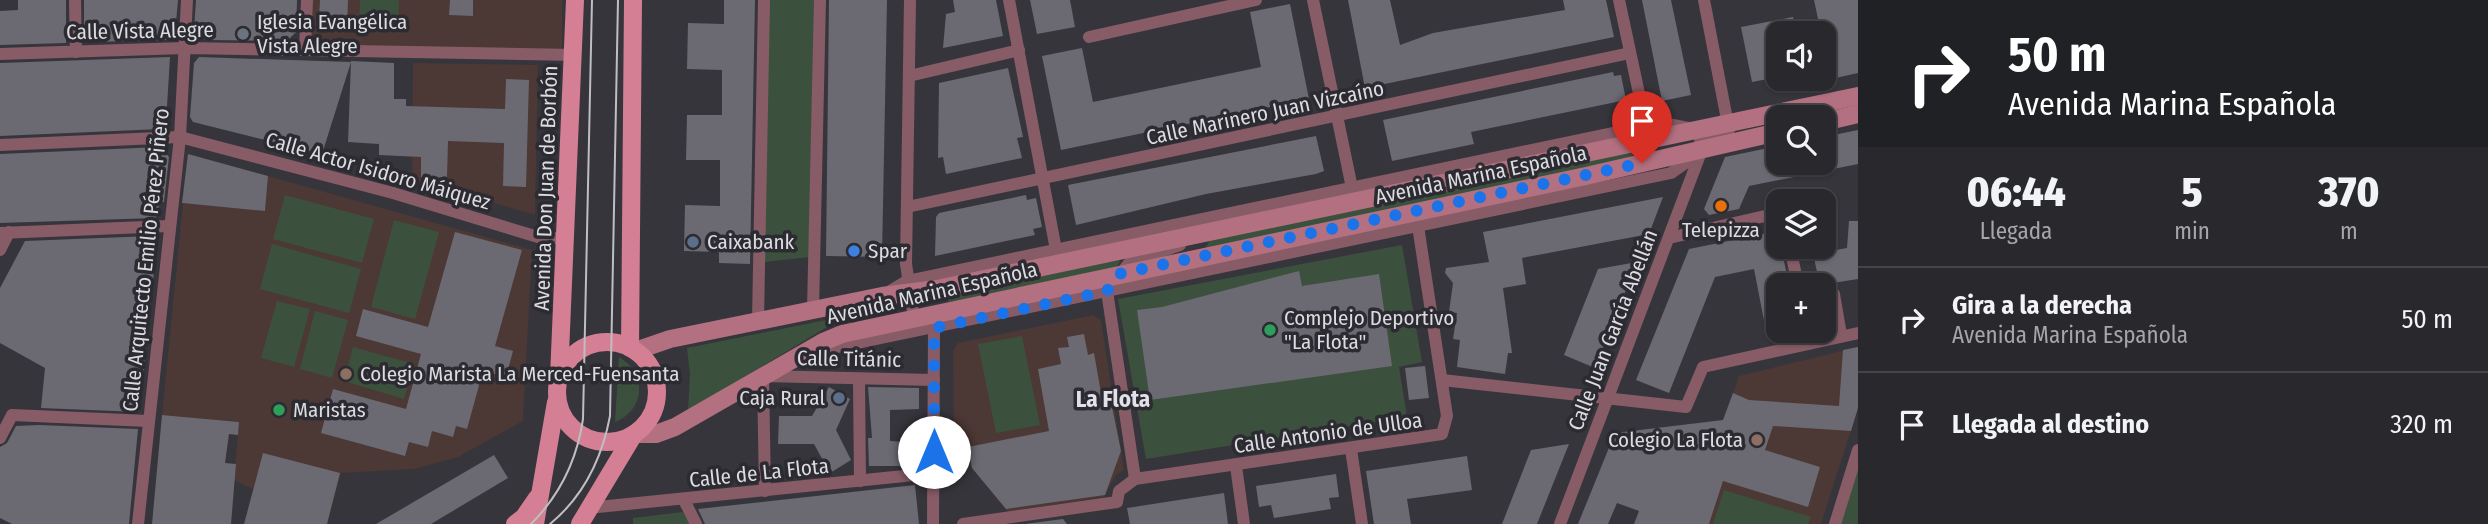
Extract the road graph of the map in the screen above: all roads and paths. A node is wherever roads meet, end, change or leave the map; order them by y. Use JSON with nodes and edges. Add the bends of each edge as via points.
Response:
{"nodes":[{"id":1,"x":75,"y":0,"type":"edge"},
{"id":2,"x":187,"y":0,"type":"edge"},
{"id":3,"x":307,"y":0,"type":"edge"},
{"id":4,"x":575,"y":0,"type":"edge"},
{"id":5,"x":633,"y":0,"type":"edge"},
{"id":6,"x":764,"y":0,"type":"edge"},
{"id":7,"x":820,"y":0,"type":"edge"},
{"id":8,"x":911,"y":0,"type":"edge"},
{"id":9,"x":1009,"y":0,"type":"edge"},
{"id":10,"x":1256,"y":0,"type":"edge"},
{"id":11,"x":1313,"y":0,"type":"edge"},
{"id":12,"x":1619,"y":0,"type":"edge"},
{"id":13,"x":1704,"y":0,"type":"edge"},
{"id":14,"x":1089,"y":37,"type":"dead end"},
{"id":15,"x":185,"y":48,"type":"junction"},
{"id":16,"x":305,"y":50,"type":"junction"},
{"id":17,"x":1019,"y":50,"type":"junction"},
{"id":18,"x":76,"y":51,"type":"junction"},
{"id":19,"x":1630,"y":53,"type":"junction"},
{"id":20,"x":0,"y":54,"type":"edge"},
{"id":21,"x":574,"y":55,"type":"junction"},
{"id":22,"x":909,"y":76,"type":"junction"},
{"id":23,"x":1858,"y":96,"type":"edge"},
{"id":24,"x":1858,"y":114,"type":"edge"},
{"id":25,"x":1338,"y":118,"type":"junction"},
{"id":26,"x":1836,"y":119,"type":"edge"},
{"id":27,"x":1646,"y":126,"type":"junction"},
{"id":28,"x":1698,"y":130,"type":"junction"},
{"id":29,"x":1766,"y":132,"type":"edge"},
{"id":30,"x":1730,"y":133,"type":"junction"},
{"id":31,"x":180,"y":137,"type":"junction"},
{"id":32,"x":0,"y":145,"type":"edge"},
{"id":33,"x":1702,"y":149,"type":"junction"},
{"id":34,"x":1586,"y":176,"type":"junction"},
{"id":35,"x":1045,"y":180,"type":"junction"},
{"id":36,"x":1627,"y":182,"type":"junction"},
{"id":37,"x":1352,"y":188,"type":"junction"},
{"id":38,"x":907,"y":207,"type":"junction"},
{"id":39,"x":1766,"y":216,"type":"edge"},
{"id":40,"x":169,"y":226,"type":"junction"},
{"id":41,"x":1418,"y":226,"type":"junction"},
{"id":42,"x":1213,"y":232,"type":"junction"},
{"id":43,"x":4,"y":233,"type":"edge"},
{"id":44,"x":1669,"y":238,"type":"junction"},
{"id":45,"x":567,"y":239,"type":"junction"},
{"id":46,"x":0,"y":250,"type":"edge"},
{"id":47,"x":1056,"y":250,"type":"junction"},
{"id":48,"x":1118,"y":274,"type":"junction"},
{"id":49,"x":908,"y":286,"type":"junction"},
{"id":50,"x":1107,"y":291,"type":"junction"},
{"id":51,"x":1836,"y":306,"type":"edge"},
{"id":52,"x":813,"y":310,"type":"junction"},
{"id":53,"x":914,"y":318,"type":"junction"},
{"id":54,"x":758,"y":321,"type":"junction"},
{"id":55,"x":934,"y":328,"type":"junction"},
{"id":56,"x":1858,"y":332,"type":"edge"},
{"id":57,"x":1836,"y":335,"type":"edge"},
{"id":58,"x":1841,"y":335,"type":"junction"},
{"id":59,"x":1787,"y":343,"type":"edge"},
{"id":60,"x":633,"y":349,"type":"junction"},
{"id":61,"x":800,"y":355,"type":"junction"},
{"id":62,"x":763,"y":376,"type":"junction"},
{"id":63,"x":859,"y":380,"type":"junction"},
{"id":64,"x":934,"y":380,"type":"junction"},
{"id":65,"x":1442,"y":380,"type":"junction"},
{"id":66,"x":558,"y":384,"type":"junction"},
{"id":67,"x":1608,"y":400,"type":"junction"},
{"id":68,"x":148,"y":421,"type":"junction"},
{"id":69,"x":634,"y":434,"type":"junction"},
{"id":70,"x":0,"y":438,"type":"edge"},
{"id":71,"x":1351,"y":449,"type":"junction"},
{"id":72,"x":1858,"y":450,"type":"edge"},
{"id":73,"x":1236,"y":466,"type":"junction"},
{"id":74,"x":933,"y":473,"type":"junction"},
{"id":75,"x":1135,"y":479,"type":"junction"},
{"id":76,"x":545,"y":480,"type":"junction"},
{"id":77,"x":860,"y":481,"type":"junction"},
{"id":78,"x":765,"y":491,"type":"junction"},
{"id":79,"x":684,"y":500,"type":"junction"},
{"id":80,"x":584,"y":516,"type":"edge"},
{"id":81,"x":138,"y":524,"type":"edge"},
{"id":82,"x":515,"y":524,"type":"edge"},
{"id":83,"x":535,"y":524,"type":"edge"},
{"id":84,"x":695,"y":524,"type":"edge"},
{"id":85,"x":933,"y":524,"type":"edge"},
{"id":86,"x":963,"y":524,"type":"edge"},
{"id":87,"x":1244,"y":524,"type":"edge"},
{"id":88,"x":1362,"y":524,"type":"edge"},
{"id":89,"x":1559,"y":524,"type":"edge"},
{"id":90,"x":1835,"y":524,"type":"edge"}],
"edges":[{"from":1,"to":18,"type":"street"},
{"from":2,"to":15,"type":"street","name":"Calle Arquitecto Emilio Pérez Piñero"},
{"from":3,"to":16,"type":"street"},
{"from":4,"to":21,"type":"main road","name":"Avenida Don Juan de Borbón"},
{"from":5,"to":60,"type":"main road"},
{"from":6,"to":54,"type":"street"},
{"from":7,"to":52,"type":"street"},
{"from":8,"to":22,"type":"street"},
{"from":9,"to":17,"type":"street"},
{"from":10,"to":14,"type":"street"},
{"from":11,"to":25,"type":"street"},
{"from":12,"to":19,"type":"street"},
{"from":13,"to":30,"type":"street"},
{"from":15,"to":16,"type":"street","name":"Calle Vista Alegre"},
{"from":15,"to":18,"type":"street","name":"Calle Vista Alegre"},
{"from":15,"to":31,"type":"street","name":"Calle Arquitecto Emilio Pérez Piñero"},
{"from":16,"to":21,"type":"street","name":"Calle Vista Alegre"},
{"from":17,"to":22,"type":"street"},
{"from":17,"to":35,"type":"street"},
{"from":18,"to":20,"type":"street","name":"Calle Vista Alegre"},
{"from":19,"to":25,"type":"street","name":"Calle Marinero Juan Vizcaíno"},
{"from":19,"to":27,"type":"street"},
{"from":21,"to":45,"type":"main road","name":"Avenida Don Juan de Borbón"},
{"from":22,"to":38,"type":"street"},
{"from":23,"to":30,"type":"main road","name":"Avenida Marina Española"},
{"from":24,"to":26,"type":"main road"},
{"from":25,"to":35,"type":"street","name":"Calle Marinero Juan Vizcaíno"},
{"from":25,"to":37,"type":"street"},
{"from":27,"to":28,"type":"street","name":"Avenida Marina Española","via":[[1663,123]]},
{"from":27,"to":37,"type":"street","name":"Avenida Marina Española"},
{"from":28,"to":30,"type":"main road","name":"Avenida Marina Española"},
{"from":28,"to":33,"type":"street"},
{"from":28,"to":42,"type":"main road","name":"Avenida Marina Española"},
{"from":29,"to":30,"type":"main road"},
{"from":30,"to":33,"type":"main road"},
{"from":31,"to":32,"type":"street","name":"Calle Actor Isidoro Máiquez"},
{"from":31,"to":40,"type":"street","name":"Calle Arquitecto Emilio Pérez Piñero"},
{"from":31,"to":45,"type":"street","name":"Calle Actor Isidoro Máiquez","via":[[538,237]]},
{"from":33,"to":34,"type":"main road","name":"Avenida Marina Española"},
{"from":33,"to":36,"type":"street","name":"Avenida Marina Española","via":[[1671,173]]},
{"from":33,"to":44,"type":"street","name":"Calle Juan García Abellán"},
{"from":34,"to":36,"type":"street"},
{"from":34,"to":48,"type":"main road","name":"Avenida Marina Española"},
{"from":35,"to":38,"type":"street","name":"Calle Marinero Juan Vizcaíno"},
{"from":35,"to":47,"type":"street"},
{"from":36,"to":41,"type":"street","name":"Avenida Marina Española"},
{"from":37,"to":47,"type":"street","name":"Avenida Marina Española"},
{"from":38,"to":49,"type":"street"},
{"from":39,"to":44,"type":"street"},
{"from":40,"to":43,"type":"street"},
{"from":40,"to":68,"type":"street","name":"Calle Arquitecto Emilio Pérez Piñero"},
{"from":41,"to":50,"type":"street","name":"Avenida Marina Española"},
{"from":41,"to":65,"type":"street","name":"Calle Antonio de Ulloa"},
{"from":42,"to":48,"type":"street","name":"Avenida Marina Española","via":[[1136,259]]},
{"from":42,"to":49,"type":"main road","name":"Avenida Marina Española","via":[[937,289]]},
{"from":43,"to":46,"type":"street"},
{"from":44,"to":67,"type":"street","name":"Calle Juan García Abellán"},
{"from":45,"to":66,"type":"main road","name":"Avenida Don Juan de Borbón"},
{"from":47,"to":49,"type":"street","name":"Avenida Marina Española"},
{"from":48,"to":50,"type":"street","name":"Avenida Marina Española"},
{"from":48,"to":53,"type":"main road","name":"Avenida Marina Española"},
{"from":49,"to":52,"type":"main road","name":"Avenida Marina Española"},
{"from":49,"to":53,"type":"street"},
{"from":50,"to":55,"type":"street","name":"Avenida Marina Española"},
{"from":50,"to":75,"type":"street"},
{"from":51,"to":58,"type":"street"},
{"from":52,"to":54,"type":"main road","name":"Avenida Marina Española"},
{"from":53,"to":61,"type":"main road","name":"Avenida Marina Española","via":[[842,334]]},
{"from":54,"to":60,"type":"main road","name":"Avenida Marina Española"},
{"from":55,"to":61,"type":"street","name":"Avenida Marina Española"},
{"from":55,"to":64,"type":"street"},
{"from":56,"to":58,"type":"street"},
{"from":57,"to":58,"type":"street"},
{"from":59,"to":67,"type":"street","via":[[1703,367],[1686,407]]},
{"from":60,"to":66,"type":"main road","via":[[612,342],[586,346],[574,354]]},
{"from":60,"to":69,"type":"main road","via":[[651,368],[657,395],[648,420]]},
{"from":61,"to":62,"type":"main road","name":"Avenida Marina Española"},
{"from":62,"to":63,"type":"street","name":"Calle Titánic"},
{"from":62,"to":69,"type":"main road","name":"Avenida Marina Española","via":[[675,428]]},
{"from":62,"to":78,"type":"street"},
{"from":63,"to":64,"type":"street","name":"Calle Titánic"},
{"from":63,"to":77,"type":"street"},
{"from":64,"to":74,"type":"street"},
{"from":65,"to":67,"type":"street"},
{"from":65,"to":71,"type":"street","name":"Calle Antonio de Ulloa","via":[[1447,416],[1442,434]]},
{"from":66,"to":69,"type":"main road","via":[[561,412],[581,435],[604,442]]},
{"from":66,"to":76,"type":"main road","name":"Avenida Don Juan de Borbón"},
{"from":67,"to":89,"type":"street","name":"Calle Juan García Abellán"},
{"from":68,"to":70,"type":"street","via":[[12,415]]},
{"from":68,"to":81,"type":"street","name":"Calle Arquitecto Emilio Pérez Piñero"},
{"from":69,"to":80,"type":"main road"},
{"from":71,"to":73,"type":"street","name":"Calle Antonio de Ulloa"},
{"from":71,"to":88,"type":"street"},
{"from":72,"to":90,"type":"street"},
{"from":73,"to":75,"type":"street","name":"Calle Antonio de Ulloa"},
{"from":73,"to":87,"type":"street"},
{"from":74,"to":77,"type":"street","name":"Calle de La Flota"},
{"from":74,"to":85,"type":"street"},
{"from":75,"to":86,"type":"street","via":[[1119,491],[1117,502]]},
{"from":76,"to":82,"type":"main road","via":[[529,511]]},
{"from":76,"to":83,"type":"main road","name":"Avenida Don Juan de Borbón"},
{"from":77,"to":78,"type":"street","name":"Calle de La Flota"},
{"from":78,"to":79,"type":"street","name":"Calle de La Flota"},
{"from":79,"to":80,"type":"street","name":"Calle de La Flota"},
{"from":79,"to":84,"type":"street"}]}
